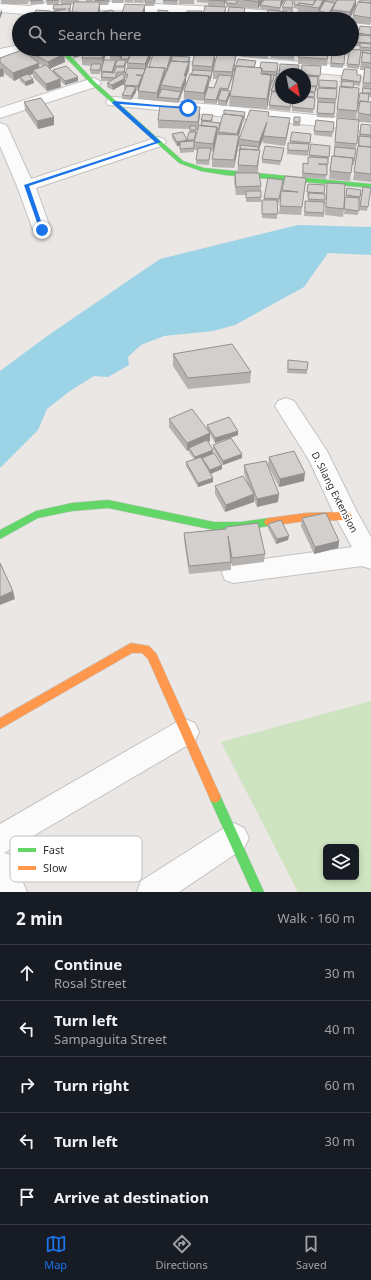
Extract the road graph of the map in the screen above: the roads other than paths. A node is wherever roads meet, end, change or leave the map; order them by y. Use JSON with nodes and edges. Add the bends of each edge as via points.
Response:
{"nodes":[{"id":1,"x":0,"y":8,"type":"edge"},
{"id":2,"x":18,"y":12,"type":"edge"},
{"id":3,"x":33,"y":12,"type":"edge"},
{"id":4,"x":239,"y":12,"type":"edge"},
{"id":5,"x":359,"y":25,"type":"edge"},
{"id":6,"x":371,"y":26,"type":"edge"},
{"id":7,"x":67,"y":56,"type":"edge"},
{"id":8,"x":183,"y":56,"type":"edge"},
{"id":9,"x":371,"y":73,"type":"edge"},
{"id":10,"x":94,"y":84,"type":"junction"},
{"id":11,"x":114,"y":102,"type":"junction"},
{"id":12,"x":0,"y":113,"type":"edge"},
{"id":13,"x":371,"y":126,"type":"edge"},
{"id":14,"x":0,"y":128,"type":"edge"},
{"id":15,"x":158,"y":142,"type":"junction"},
{"id":16,"x":26,"y":186,"type":"junction"},
{"id":17,"x":371,"y":186,"type":"edge"},
{"id":18,"x":42,"y":230,"type":"dead end"},
{"id":19,"x":286,"y":406,"type":"dead end"},
{"id":20,"x":347,"y":516,"type":"junction"},
{"id":21,"x":0,"y":535,"type":"edge"},
{"id":22,"x":370,"y":557,"type":"edge"},
{"id":23,"x":234,"y":573,"type":"dead end"},
{"id":24,"x":0,"y":724,"type":"edge"},
{"id":25,"x":184,"y":732,"type":"junction"},
{"id":26,"x":234,"y":838,"type":"junction"},
{"id":27,"x":0,"y":840,"type":"edge"},
{"id":28,"x":0,"y":866,"type":"edge"},
{"id":29,"x":12,"y":892,"type":"edge"},
{"id":30,"x":152,"y":892,"type":"edge"},
{"id":31,"x":258,"y":892,"type":"edge"}],
"edges":[{"from":1,"to":2,"type":"street"},
{"from":3,"to":4,"type":"street","via":[[36,7],[112,6]]},
{"from":5,"to":6,"type":"street"},
{"from":7,"to":10,"type":"street"},
{"from":8,"to":9,"type":"street"},
{"from":10,"to":11,"type":"street"},
{"from":10,"to":12,"type":"street"},
{"from":11,"to":13,"type":"street"},
{"from":11,"to":15,"type":"street"},
{"from":14,"to":16,"type":"street"},
{"from":15,"to":16,"type":"street"},
{"from":15,"to":17,"type":"street","via":[[181,162],[203,170]]},
{"from":16,"to":18,"type":"street"},
{"from":19,"to":20,"type":"street","name":"D. Silang Extension","via":[[319,457]]},
{"from":20,"to":21,"type":"street","via":[[306,517],[241,526],[214,526],[108,504],[72,507],[36,516]]},
{"from":20,"to":22,"type":"street","name":"D. Silang Extension"},
{"from":22,"to":23,"type":"street"},
{"from":24,"to":25,"type":"street","via":[[131,648],[145,649],[152,656]]},
{"from":25,"to":26,"type":"street"},
{"from":25,"to":27,"type":"street"},
{"from":26,"to":30,"type":"street"},
{"from":26,"to":31,"type":"street"},
{"from":28,"to":29,"type":"street"}]}
